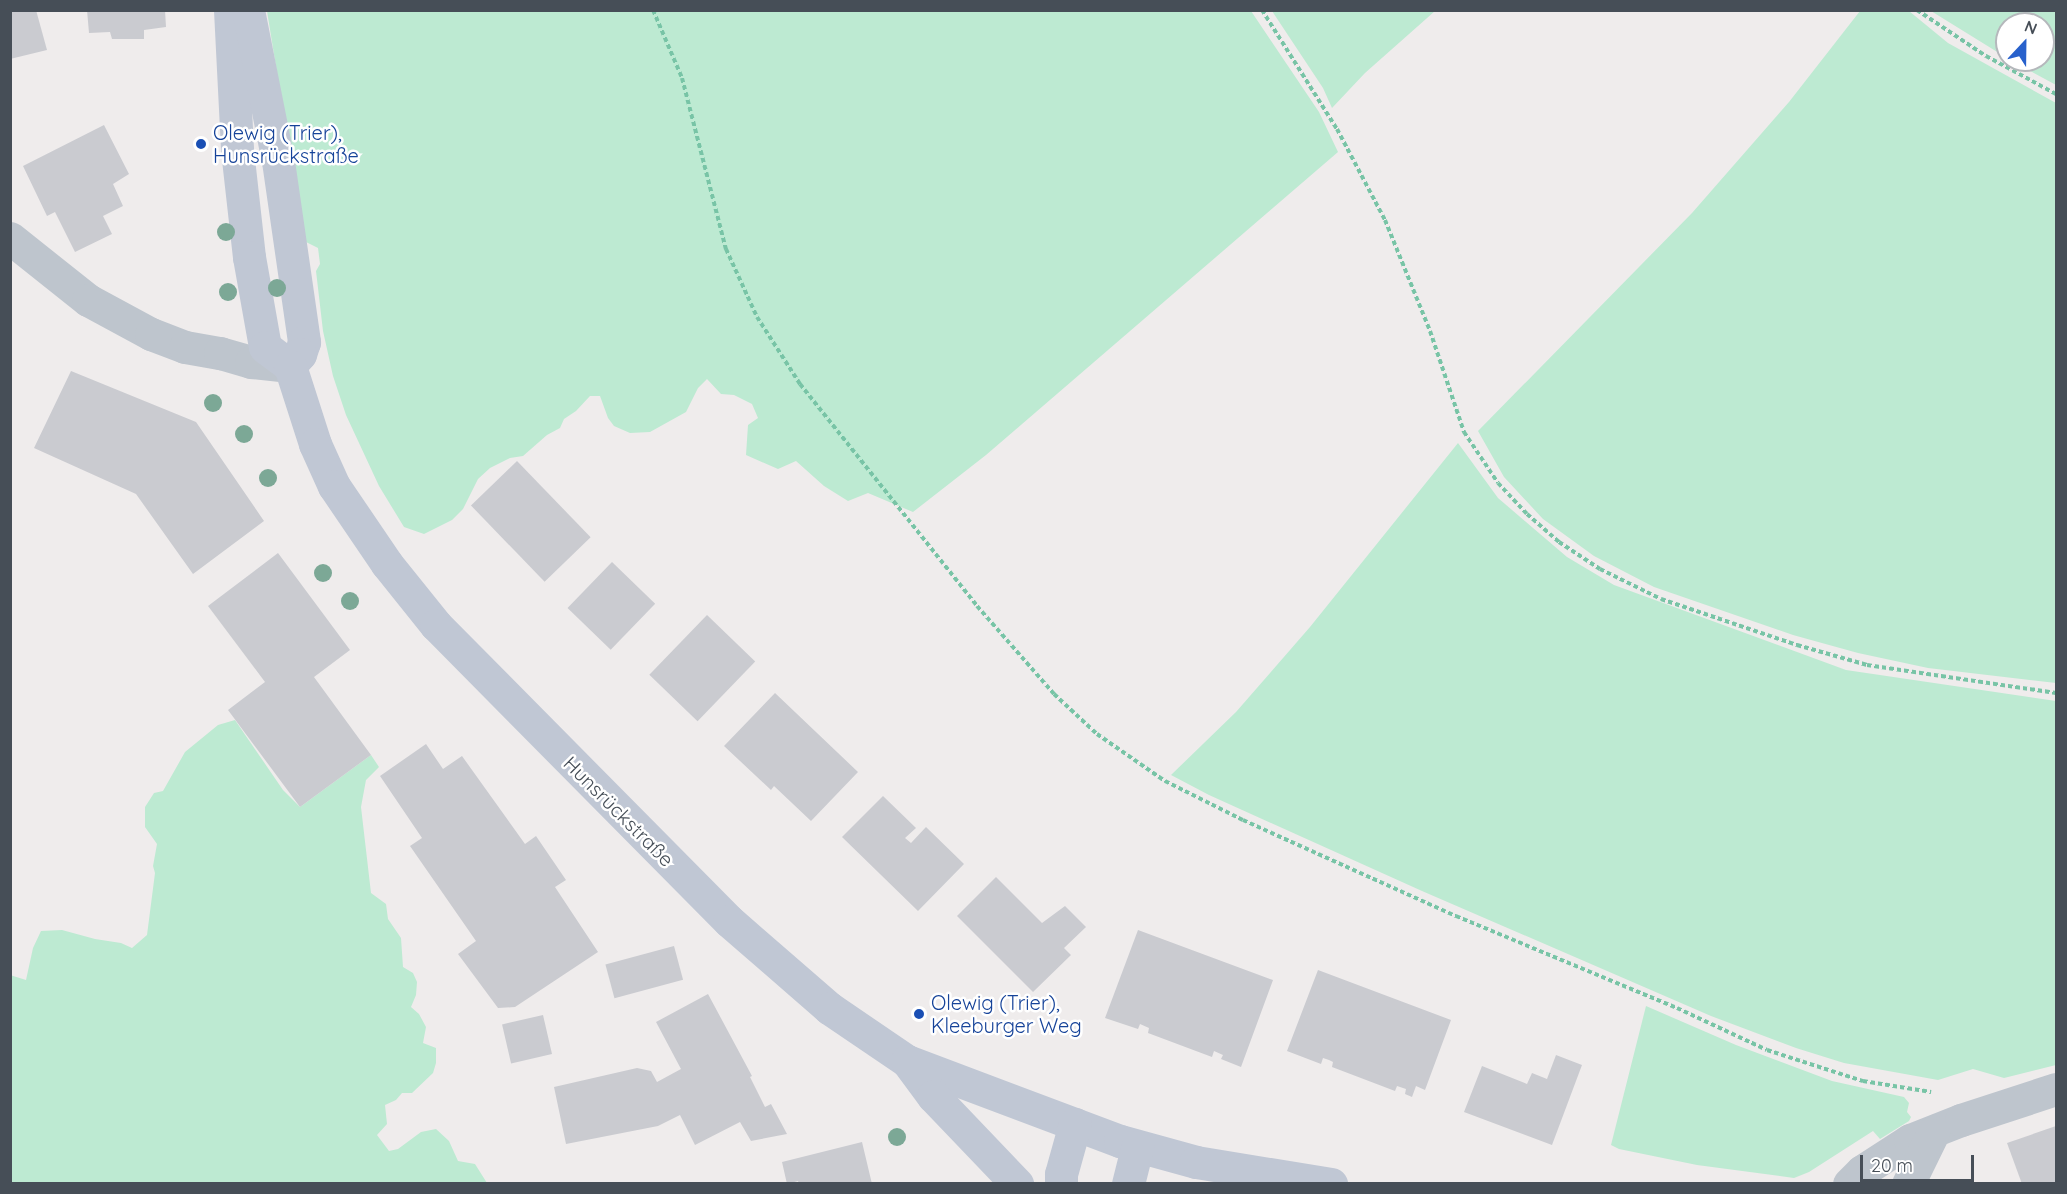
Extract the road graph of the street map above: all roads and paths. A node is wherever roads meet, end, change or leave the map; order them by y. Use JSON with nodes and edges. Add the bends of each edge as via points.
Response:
{"nodes":[{"id":1,"x":230,"y":10,"type":"edge"},
{"id":2,"x":248,"y":10,"type":"edge"},
{"id":3,"x":653,"y":10,"type":"edge"},
{"id":4,"x":1262,"y":10,"type":"edge"},
{"id":5,"x":1917,"y":10,"type":"edge"},
{"id":6,"x":2056,"y":94,"type":"edge"},
{"id":7,"x":10,"y":238,"type":"edge"},
{"id":8,"x":291,"y":366,"type":"junction"},
{"id":9,"x":2056,"y":693,"type":"edge"},
{"id":10,"x":907,"y":1061,"type":"junction"},
{"id":11,"x":2056,"y":1089,"type":"edge"},
{"id":12,"x":1075,"y":1124,"type":"junction"},
{"id":13,"x":1947,"y":1127,"type":"junction"},
{"id":14,"x":1137,"y":1147,"type":"junction"},
{"id":15,"x":1017,"y":1184,"type":"edge"},
{"id":16,"x":1061,"y":1184,"type":"edge"},
{"id":17,"x":1128,"y":1184,"type":"edge"},
{"id":18,"x":1331,"y":1184,"type":"edge"},
{"id":19,"x":1849,"y":1184,"type":"edge"},
{"id":20,"x":1908,"y":1184,"type":"edge"}],
"edges":[{"from":1,"to":8,"type":"main road","via":[[237,150],[249,258],[265,347]]},
{"from":2,"to":8,"type":"main road","via":[[278,161],[304,342]]},
{"from":3,"to":13,"type":"path","via":[[682,78],[726,249],[758,317],[800,384],[977,606],[1054,694],[1097,734],[1190,795],[1456,916],[1767,1050],[1863,1082],[1943,1094],[1954,1101]]},
{"from":4,"to":9,"type":"path","via":[[1337,129],[1385,220],[1430,331],[1464,432],[1498,483],[1543,528],[1600,569],[1661,599],[1797,645],[1867,665]]},
{"from":5,"to":6,"type":"path","via":[[1986,56]]},
{"from":7,"to":8,"type":"street","via":[[88,300],[152,334],[185,347],[251,362]]},
{"from":8,"to":10,"type":"main road","name":"Hunsrückstraße","via":[[315,444],[334,486],[387,564],[436,625],[748,938],[829,1008]]},
{"from":10,"to":12,"type":"main road","name":"Hunsrückstraße"},
{"from":10,"to":15,"type":"main road","via":[[933,1096]]},
{"from":11,"to":13,"type":"street"},
{"from":12,"to":14,"type":"main road","name":"Hunsrückstraße"},
{"from":12,"to":16,"type":"main road"},
{"from":13,"to":19,"type":"street","via":[[1910,1140]]},
{"from":13,"to":20,"type":"street"},
{"from":14,"to":17,"type":"main road"},
{"from":14,"to":18,"type":"main road","name":"Hunsrückstraße","via":[[1196,1162]]}]}
